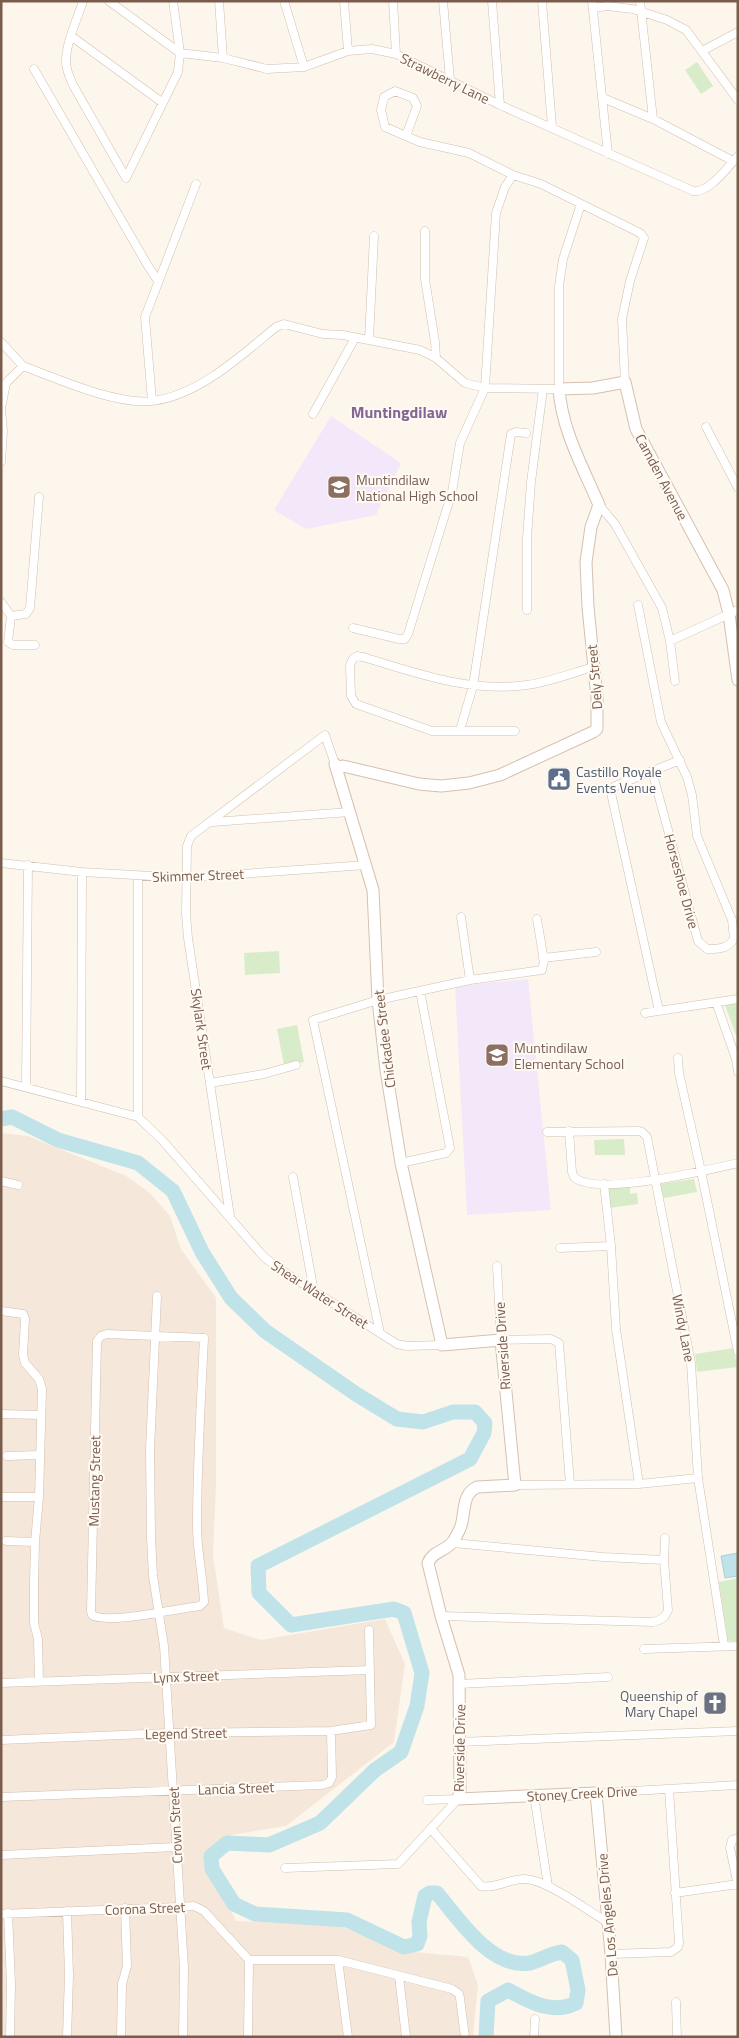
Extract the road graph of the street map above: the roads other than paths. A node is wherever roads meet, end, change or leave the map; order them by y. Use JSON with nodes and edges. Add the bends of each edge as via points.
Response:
{"nodes":[{"id":1,"x":83,"y":1,"type":"edge"},
{"id":2,"x":109,"y":1,"type":"edge"},
{"id":3,"x":173,"y":1,"type":"edge"},
{"id":4,"x":219,"y":1,"type":"edge"},
{"id":5,"x":284,"y":1,"type":"edge"},
{"id":6,"x":344,"y":1,"type":"edge"},
{"id":7,"x":392,"y":1,"type":"edge"},
{"id":8,"x":443,"y":1,"type":"edge"},
{"id":9,"x":492,"y":1,"type":"edge"},
{"id":10,"x":542,"y":1,"type":"edge"},
{"id":11,"x":640,"y":1,"type":"edge"},
{"id":12,"x":593,"y":5,"type":"edge"},
{"id":13,"x":641,"y":11,"type":"junction"},
{"id":14,"x":738,"y":32,"type":"edge"},
{"id":15,"x":72,"y":36,"type":"junction"},
{"id":16,"x":348,"y":51,"type":"junction"},
{"id":17,"x":702,"y":51,"type":"junction"},
{"id":18,"x":180,"y":53,"type":"junction"},
{"id":19,"x":396,"y":54,"type":"junction"},
{"id":20,"x":223,"y":58,"type":"junction"},
{"id":21,"x":304,"y":67,"type":"junction"},
{"id":22,"x":34,"y":69,"type":"dead end"},
{"id":23,"x":450,"y":80,"type":"junction"},
{"id":24,"x":602,"y":98,"type":"junction"},
{"id":25,"x":738,"y":100,"type":"edge"},
{"id":26,"x":163,"y":103,"type":"junction"},
{"id":27,"x":500,"y":105,"type":"junction"},
{"id":28,"x":653,"y":120,"type":"junction"},
{"id":29,"x":552,"y":127,"type":"junction"},
{"id":30,"x":406,"y":136,"type":"junction"},
{"id":31,"x":608,"y":154,"type":"junction"},
{"id":32,"x":736,"y":159,"type":"edge"},
{"id":33,"x":513,"y":175,"type":"junction"},
{"id":34,"x":196,"y":184,"type":"dead end"},
{"id":35,"x":581,"y":204,"type":"junction"},
{"id":36,"x":425,"y":231,"type":"dead end"},
{"id":37,"x":374,"y":236,"type":"dead end"},
{"id":38,"x":158,"y":281,"type":"junction"},
{"id":39,"x":354,"y":338,"type":"junction"},
{"id":40,"x":369,"y":340,"type":"junction"},
{"id":41,"x":1,"y":342,"type":"edge"},
{"id":42,"x":436,"y":358,"type":"junction"},
{"id":43,"x":23,"y":366,"type":"junction"},
{"id":44,"x":625,"y":382,"type":"junction"},
{"id":45,"x":4,"y":386,"type":"edge"},
{"id":46,"x":485,"y":388,"type":"junction"},
{"id":47,"x":543,"y":389,"type":"junction"},
{"id":48,"x":559,"y":389,"type":"junction"},
{"id":49,"x":152,"y":401,"type":"junction"},
{"id":50,"x":312,"y":414,"type":"dead end"},
{"id":51,"x":706,"y":427,"type":"dead end"},
{"id":52,"x":526,"y":432,"type":"dead end"},
{"id":53,"x":1,"y":462,"type":"edge"},
{"id":54,"x":738,"y":488,"type":"edge"},
{"id":55,"x":39,"y":498,"type":"dead end"},
{"id":56,"x":599,"y":505,"type":"junction"},
{"id":57,"x":1,"y":602,"type":"edge"},
{"id":58,"x":638,"y":605,"type":"dead end"},
{"id":59,"x":527,"y":610,"type":"dead end"},
{"id":60,"x":733,"y":612,"type":"edge"},
{"id":61,"x":11,"y":616,"type":"junction"},
{"id":62,"x":353,"y":628,"type":"dead end"},
{"id":63,"x":670,"y":641,"type":"junction"},
{"id":64,"x":35,"y":646,"type":"dead end"},
{"id":65,"x":594,"y":667,"type":"junction"},
{"id":66,"x":738,"y":680,"type":"edge"},
{"id":67,"x":675,"y":681,"type":"dead end"},
{"id":68,"x":472,"y":686,"type":"junction"},
{"id":69,"x":460,"y":730,"type":"junction"},
{"id":70,"x":515,"y":731,"type":"dead end"},
{"id":71,"x":680,"y":760,"type":"junction"},
{"id":72,"x":339,"y":765,"type":"junction"},
{"id":73,"x":652,"y":771,"type":"junction"},
{"id":74,"x":350,"y":812,"type":"junction"},
{"id":75,"x":212,"y":822,"type":"junction"},
{"id":76,"x":1,"y":863,"type":"edge"},
{"id":77,"x":28,"y":865,"type":"junction"},
{"id":78,"x":366,"y":865,"type":"junction"},
{"id":79,"x":82,"y":872,"type":"junction"},
{"id":80,"x":138,"y":876,"type":"junction"},
{"id":81,"x":186,"y":878,"type":"junction"},
{"id":82,"x":461,"y":917,"type":"dead end"},
{"id":83,"x":537,"y":919,"type":"dead end"},
{"id":84,"x":596,"y":952,"type":"dead end"},
{"id":85,"x":543,"y":958,"type":"junction"},
{"id":86,"x":470,"y":980,"type":"junction"},
{"id":87,"x":420,"y":991,"type":"junction"},
{"id":88,"x":738,"y":999,"type":"edge"},
{"id":89,"x":378,"y":1000,"type":"junction"},
{"id":90,"x":716,"y":1002,"type":"junction"},
{"id":91,"x":659,"y":1011,"type":"junction"},
{"id":92,"x":645,"y":1013,"type":"dead end"},
{"id":93,"x":678,"y":1058,"type":"dead end"},
{"id":94,"x":737,"y":1058,"type":"edge"},
{"id":95,"x":296,"y":1066,"type":"dead end"},
{"id":96,"x":738,"y":1072,"type":"edge"},
{"id":97,"x":1,"y":1080,"type":"edge"},
{"id":98,"x":210,"y":1083,"type":"junction"},
{"id":99,"x":26,"y":1087,"type":"junction"},
{"id":100,"x":81,"y":1102,"type":"junction"},
{"id":101,"x":138,"y":1117,"type":"junction"},
{"id":102,"x":569,"y":1131,"type":"junction"},
{"id":103,"x":547,"y":1132,"type":"dead end"},
{"id":104,"x":401,"y":1163,"type":"junction"},
{"id":105,"x":738,"y":1163,"type":"edge"},
{"id":106,"x":701,"y":1171,"type":"junction"},
{"id":107,"x":293,"y":1177,"type":"dead end"},
{"id":108,"x":656,"y":1180,"type":"junction"},
{"id":109,"x":1,"y":1182,"type":"edge"},
{"id":110,"x":604,"y":1184,"type":"junction"},
{"id":111,"x":18,"y":1186,"type":"dead end"},
{"id":112,"x":230,"y":1216,"type":"junction"},
{"id":113,"x":611,"y":1246,"type":"junction"},
{"id":114,"x":560,"y":1248,"type":"dead end"},
{"id":115,"x":497,"y":1266,"type":"dead end"},
{"id":116,"x":314,"y":1292,"type":"junction"},
{"id":117,"x":157,"y":1296,"type":"dead end"},
{"id":118,"x":1,"y":1311,"type":"edge"},
{"id":119,"x":380,"y":1333,"type":"junction"},
{"id":120,"x":155,"y":1336,"type":"junction"},
{"id":121,"x":501,"y":1340,"type":"junction"},
{"id":122,"x":442,"y":1345,"type":"junction"},
{"id":123,"x":738,"y":1352,"type":"edge"},
{"id":124,"x":1,"y":1414,"type":"edge"},
{"id":125,"x":41,"y":1415,"type":"junction"},
{"id":126,"x":8,"y":1456,"type":"dead end"},
{"id":127,"x":40,"y":1456,"type":"junction"},
{"id":128,"x":698,"y":1478,"type":"junction"},
{"id":129,"x":570,"y":1484,"type":"junction"},
{"id":130,"x":639,"y":1484,"type":"junction"},
{"id":131,"x":515,"y":1485,"type":"junction"},
{"id":132,"x":1,"y":1497,"type":"edge"},
{"id":133,"x":39,"y":1497,"type":"junction"},
{"id":134,"x":665,"y":1538,"type":"dead end"},
{"id":135,"x":6,"y":1541,"type":"dead end"},
{"id":136,"x":35,"y":1542,"type":"junction"},
{"id":137,"x":453,"y":1543,"type":"junction"},
{"id":138,"x":664,"y":1560,"type":"junction"},
{"id":139,"x":158,"y":1613,"type":"junction"},
{"id":140,"x":441,"y":1616,"type":"junction"},
{"id":141,"x":369,"y":1630,"type":"dead end"},
{"id":142,"x":724,"y":1646,"type":"junction"},
{"id":143,"x":738,"y":1646,"type":"edge"},
{"id":144,"x":644,"y":1649,"type":"dead end"},
{"id":145,"x":370,"y":1670,"type":"junction"},
{"id":146,"x":166,"y":1676,"type":"junction"},
{"id":147,"x":608,"y":1677,"type":"dead end"},
{"id":148,"x":39,"y":1682,"type":"junction"},
{"id":149,"x":1,"y":1683,"type":"edge"},
{"id":150,"x":459,"y":1684,"type":"junction"},
{"id":151,"x":331,"y":1731,"type":"junction"},
{"id":152,"x":738,"y":1731,"type":"edge"},
{"id":153,"x":170,"y":1733,"type":"junction"},
{"id":154,"x":1,"y":1740,"type":"edge"},
{"id":155,"x":459,"y":1742,"type":"junction"},
{"id":156,"x":738,"y":1785,"type":"edge"},
{"id":157,"x":669,"y":1789,"type":"junction"},
{"id":158,"x":173,"y":1790,"type":"junction"},
{"id":159,"x":596,"y":1793,"type":"junction"},
{"id":160,"x":534,"y":1795,"type":"junction"},
{"id":161,"x":1,"y":1797,"type":"edge"},
{"id":162,"x":458,"y":1799,"type":"junction"},
{"id":163,"x":427,"y":1800,"type":"dead end"},
{"id":164,"x":432,"y":1829,"type":"junction"},
{"id":165,"x":738,"y":1838,"type":"edge"},
{"id":166,"x":176,"y":1847,"type":"junction"},
{"id":167,"x":1,"y":1855,"type":"edge"},
{"id":168,"x":285,"y":1868,"type":"dead end"},
{"id":169,"x":738,"y":1885,"type":"edge"},
{"id":170,"x":548,"y":1886,"type":"junction"},
{"id":171,"x":675,"y":1893,"type":"junction"},
{"id":172,"x":179,"y":1907,"type":"junction"},
{"id":173,"x":125,"y":1908,"type":"junction"},
{"id":174,"x":67,"y":1911,"type":"junction"},
{"id":175,"x":4,"y":1913,"type":"edge"},
{"id":176,"x":607,"y":1922,"type":"junction"},
{"id":177,"x":611,"y":1954,"type":"junction"},
{"id":178,"x":249,"y":1960,"type":"junction"},
{"id":179,"x":338,"y":1960,"type":"junction"},
{"id":180,"x":399,"y":1976,"type":"junction"},
{"id":181,"x":676,"y":2002,"type":"dead end"},
{"id":182,"x":535,"y":2019,"type":"dead end"},
{"id":183,"x":10,"y":2037,"type":"edge"},
{"id":184,"x":68,"y":2037,"type":"edge"},
{"id":185,"x":121,"y":2037,"type":"edge"},
{"id":186,"x":183,"y":2037,"type":"edge"},
{"id":187,"x":248,"y":2037,"type":"edge"},
{"id":188,"x":348,"y":2037,"type":"edge"},
{"id":189,"x":406,"y":2037,"type":"edge"},
{"id":190,"x":465,"y":2037,"type":"edge"},
{"id":191,"x":534,"y":2037,"type":"edge"},
{"id":192,"x":616,"y":2037,"type":"edge"},
{"id":193,"x":677,"y":2037,"type":"edge"}],
"edges":[{"from":1,"to":15,"type":"street"},
{"from":2,"to":18,"type":"street","name":"Strawberry Lane"},
{"from":3,"to":18,"type":"street"},
{"from":4,"to":20,"type":"street"},
{"from":5,"to":21,"type":"street"},
{"from":6,"to":16,"type":"street"},
{"from":7,"to":19,"type":"street"},
{"from":8,"to":23,"type":"street"},
{"from":9,"to":27,"type":"street"},
{"from":10,"to":29,"type":"street"},
{"from":11,"to":13,"type":"street"},
{"from":12,"to":13,"type":"street"},
{"from":12,"to":24,"type":"street"},
{"from":13,"to":17,"type":"street","via":[[686,30]]},
{"from":13,"to":28,"type":"street"},
{"from":14,"to":17,"type":"street"},
{"from":15,"to":26,"type":"street"},
{"from":15,"to":26,"type":"street","via":[[66,62],[73,85],[126,178]]},
{"from":16,"to":19,"type":"street","name":"Strawberry Lane","via":[[372,49]]},
{"from":16,"to":21,"type":"street","name":"Strawberry Lane"},
{"from":17,"to":25,"type":"street"},
{"from":18,"to":20,"type":"street","name":"Strawberry Lane"},
{"from":18,"to":26,"type":"street","via":[[178,72]]},
{"from":19,"to":23,"type":"street","name":"Strawberry Lane"},
{"from":20,"to":21,"type":"street","name":"Strawberry Lane","via":[[267,68]]},
{"from":22,"to":38,"type":"street"},
{"from":23,"to":27,"type":"street","name":"Strawberry Lane"},
{"from":24,"to":28,"type":"street"},
{"from":24,"to":31,"type":"street"},
{"from":27,"to":29,"type":"street","name":"Strawberry Lane"},
{"from":28,"to":32,"type":"street"},
{"from":29,"to":31,"type":"street","name":"Strawberry Lane"},
{"from":30,"to":30,"type":"street","via":[[417,106],[414,98],[395,91],[384,97],[380,110],[385,127]]},
{"from":30,"to":33,"type":"street","via":[[469,153]]},
{"from":31,"to":32,"type":"street","name":"Strawberry Lane","via":[[699,192]]},
{"from":33,"to":35,"type":"street","via":[[541,184]]},
{"from":33,"to":46,"type":"street","via":[[496,213]]},
{"from":34,"to":38,"type":"street"},
{"from":35,"to":44,"type":"street","name":"Camden Avenue","via":[[640,233],[644,238],[622,319]]},
{"from":35,"to":48,"type":"street","via":[[562,259]]},
{"from":36,"to":42,"type":"street","via":[[425,279]]},
{"from":37,"to":40,"type":"street"},
{"from":38,"to":49,"type":"street","via":[[145,317]]},
{"from":39,"to":40,"type":"street"},
{"from":39,"to":49,"type":"street","via":[[280,325],[232,364],[194,387]]},
{"from":39,"to":50,"type":"street"},
{"from":40,"to":42,"type":"street","via":[[420,350]]},
{"from":41,"to":43,"type":"street"},
{"from":42,"to":46,"type":"street","via":[[464,383]]},
{"from":43,"to":45,"type":"street"},
{"from":43,"to":49,"type":"street","via":[[113,397]]},
{"from":44,"to":48,"type":"street","via":[[593,388]]},
{"from":44,"to":60,"type":"street","name":"Camden Avenue","via":[[636,429]]},
{"from":45,"to":53,"type":"street"},
{"from":46,"to":47,"type":"street"},
{"from":46,"to":62,"type":"street","via":[[460,443],[452,492],[408,634],[405,639],[399,639]]},
{"from":47,"to":48,"type":"street"},
{"from":47,"to":59,"type":"street","via":[[527,528]]},
{"from":48,"to":56,"type":"street","via":[[560,406],[574,450]]},
{"from":51,"to":54,"type":"street"},
{"from":52,"to":68,"type":"street","via":[[510,434]]},
{"from":55,"to":61,"type":"street","via":[[30,608],[26,614]]},
{"from":56,"to":63,"type":"street","via":[[615,524],[655,593]]},
{"from":56,"to":65,"type":"street","name":"Dely Street","via":[[591,527],[586,562]]},
{"from":57,"to":61,"type":"street"},
{"from":58,"to":71,"type":"street","name":"Horseshoe Drive","via":[[662,722]]},
{"from":60,"to":63,"type":"street"},
{"from":60,"to":66,"type":"street","name":"Camden Avenue"},
{"from":61,"to":64,"type":"street","via":[[8,642]]},
{"from":63,"to":67,"type":"street"},
{"from":65,"to":68,"type":"street","via":[[527,685]]},
{"from":65,"to":72,"type":"street","name":"Dely Street","via":[[598,698],[595,731],[500,774],[469,783],[441,786]]},
{"from":68,"to":69,"type":"street"},
{"from":68,"to":69,"type":"street","via":[[363,657],[357,656],[350,665],[350,696],[356,704],[432,731]]},
{"from":69,"to":70,"type":"street"},
{"from":71,"to":73,"type":"street"},
{"from":71,"to":73,"type":"street","name":"Horseshoe Drive","via":[[692,795],[700,849],[732,920],[734,938],[726,947],[708,949],[698,941]]},
{"from":72,"to":74,"type":"street","name":"Chickadee Street"},
{"from":72,"to":75,"type":"street","name":"Chickadee Street","via":[[325,735]]},
{"from":73,"to":91,"type":"street","via":[[615,786],[611,800]]},
{"from":74,"to":75,"type":"street"},
{"from":74,"to":78,"type":"street","name":"Chickadee Street"},
{"from":75,"to":81,"type":"street","name":"Skylark Street","via":[[188,841]]},
{"from":76,"to":77,"type":"street","name":"Skimmer Street"},
{"from":77,"to":79,"type":"street","name":"Skimmer Street"},
{"from":77,"to":99,"type":"street"},
{"from":78,"to":81,"type":"street","name":"Skimmer Street"},
{"from":78,"to":89,"type":"street","name":"Chickadee Street","via":[[375,905]]},
{"from":79,"to":80,"type":"street","name":"Skimmer Street"},
{"from":79,"to":100,"type":"street"},
{"from":80,"to":81,"type":"street","name":"Skimmer Street"},
{"from":80,"to":101,"type":"street"},
{"from":81,"to":98,"type":"street","name":"Skylark Street","via":[[188,938]]},
{"from":82,"to":86,"type":"street"},
{"from":83,"to":85,"type":"street"},
{"from":84,"to":85,"type":"street"},
{"from":85,"to":86,"type":"street","via":[[543,967],[539,971]]},
{"from":86,"to":87,"type":"street"},
{"from":87,"to":89,"type":"street"},
{"from":87,"to":104,"type":"street","via":[[450,1148],[446,1153]]},
{"from":88,"to":90,"type":"street"},
{"from":89,"to":104,"type":"street","name":"Chickadee Street"},
{"from":89,"to":119,"type":"street","via":[[313,1020]]},
{"from":90,"to":91,"type":"street"},
{"from":90,"to":94,"type":"street"},
{"from":91,"to":92,"type":"street"},
{"from":93,"to":106,"type":"street"},
{"from":94,"to":96,"type":"street"},
{"from":95,"to":98,"type":"street"},
{"from":97,"to":99,"type":"street","name":"Shear Water Street"},
{"from":98,"to":112,"type":"street","name":"Skylark Street"},
{"from":99,"to":100,"type":"street","name":"Shear Water Street"},
{"from":100,"to":101,"type":"street","name":"Shear Water Street"},
{"from":101,"to":112,"type":"street","name":"Shear Water Street"},
{"from":102,"to":103,"type":"street"},
{"from":102,"to":108,"type":"street","name":"Windy Lane","via":[[642,1132],[647,1137]]},
{"from":102,"to":110,"type":"street","via":[[574,1177],[582,1182]]},
{"from":104,"to":122,"type":"street","name":"Chickadee Street"},
{"from":105,"to":106,"type":"street"},
{"from":106,"to":108,"type":"street"},
{"from":106,"to":123,"type":"street"},
{"from":107,"to":116,"type":"street"},
{"from":108,"to":110,"type":"street"},
{"from":108,"to":128,"type":"street","name":"Windy Lane","via":[[691,1362]]},
{"from":109,"to":111,"type":"street"},
{"from":110,"to":113,"type":"street"},
{"from":112,"to":116,"type":"street","name":"Shear Water Street","via":[[264,1256]]},
{"from":113,"to":114,"type":"street"},
{"from":113,"to":130,"type":"street","via":[[616,1329]]},
{"from":115,"to":121,"type":"street","name":"Riverside Drive"},
{"from":116,"to":119,"type":"street","name":"Shear Water Street"},
{"from":117,"to":120,"type":"street","name":"Crown Street"},
{"from":118,"to":125,"type":"street","via":[[21,1313],[24,1317],[23,1355],[25,1363],[42,1384]]},
{"from":119,"to":122,"type":"street","name":"Shear Water Street","via":[[397,1344],[407,1346]]},
{"from":120,"to":139,"type":"street","name":"Crown Street","via":[[150,1537]]},
{"from":120,"to":139,"type":"street","name":"Mustang Street","via":[[204,1338],[197,1527],[204,1602],[200,1606]]},
{"from":120,"to":139,"type":"street","name":"Mustang Street","via":[[106,1334],[93,1340],[91,1611],[100,1619]]},
{"from":121,"to":122,"type":"street","name":"Shear Water Street"},
{"from":121,"to":129,"type":"street","name":"Shear Water Street","via":[[551,1339],[559,1343]]},
{"from":121,"to":131,"type":"street","name":"Riverside Drive"},
{"from":124,"to":125,"type":"street"},
{"from":125,"to":127,"type":"street"},
{"from":126,"to":127,"type":"street"},
{"from":127,"to":133,"type":"street"},
{"from":128,"to":130,"type":"street"},
{"from":128,"to":142,"type":"street","name":"Windy Lane"},
{"from":129,"to":130,"type":"street"},
{"from":129,"to":131,"type":"street"},
{"from":131,"to":137,"type":"street","via":[[473,1489],[465,1500],[462,1524]]},
{"from":132,"to":133,"type":"street"},
{"from":133,"to":136,"type":"street"},
{"from":134,"to":138,"type":"street"},
{"from":135,"to":136,"type":"street"},
{"from":136,"to":148,"type":"street","via":[[34,1623],[38,1639]]},
{"from":137,"to":138,"type":"street"},
{"from":137,"to":140,"type":"street","name":"Riverside Drive","via":[[432,1555],[428,1563]]},
{"from":138,"to":140,"type":"street","via":[[668,1610],[665,1617],[653,1622]]},
{"from":139,"to":146,"type":"street","name":"Crown Street"},
{"from":140,"to":150,"type":"street","name":"Riverside Drive"},
{"from":141,"to":145,"type":"street"},
{"from":142,"to":143,"type":"street"},
{"from":142,"to":144,"type":"street"},
{"from":145,"to":146,"type":"street","name":"Lynx Street"},
{"from":145,"to":151,"type":"street","name":"Legend Street","via":[[371,1725]]},
{"from":146,"to":148,"type":"street","name":"Lynx Street"},
{"from":146,"to":153,"type":"street","name":"Crown Street"},
{"from":147,"to":150,"type":"street"},
{"from":148,"to":149,"type":"street","name":"Lynx Street"},
{"from":150,"to":155,"type":"street","name":"Riverside Drive"},
{"from":151,"to":153,"type":"street","name":"Legend Street"},
{"from":151,"to":158,"type":"street","name":"Lancia Street","via":[[332,1777],[326,1784]]},
{"from":152,"to":155,"type":"street"},
{"from":153,"to":154,"type":"street","name":"Legend Street"},
{"from":153,"to":158,"type":"street","name":"Crown Street"},
{"from":155,"to":162,"type":"street","name":"Riverside Drive"},
{"from":156,"to":157,"type":"street","name":"Stoney Creek Drive"},
{"from":157,"to":159,"type":"street","name":"Stoney Creek Drive"},
{"from":157,"to":171,"type":"street"},
{"from":158,"to":161,"type":"street","name":"Lancia Street"},
{"from":158,"to":166,"type":"street","name":"Crown Street"},
{"from":159,"to":160,"type":"street","name":"Stoney Creek Drive"},
{"from":159,"to":176,"type":"street","name":"De Los Angeles Drive"},
{"from":160,"to":162,"type":"street","name":"Stoney Creek Drive"},
{"from":160,"to":170,"type":"street"},
{"from":162,"to":163,"type":"street","name":"Stoney Creek Drive"},
{"from":162,"to":164,"type":"street","name":"Riverside Drive"},
{"from":164,"to":168,"type":"street","name":"Riverside Drive","via":[[401,1862],[393,1865]]},
{"from":164,"to":170,"type":"street","via":[[481,1886],[524,1879]]},
{"from":165,"to":169,"type":"street","via":[[732,1840],[730,1848]]},
{"from":166,"to":167,"type":"street"},
{"from":166,"to":172,"type":"street","name":"Crown Street"},
{"from":169,"to":171,"type":"street"},
{"from":170,"to":176,"type":"street"},
{"from":171,"to":177,"type":"street","via":[[678,1947],[671,1952]]},
{"from":172,"to":173,"type":"street","name":"Corona Street"},
{"from":172,"to":178,"type":"street","name":"Corona Street","via":[[194,1906],[204,1911]]},
{"from":172,"to":186,"type":"street","name":"Crown Street","via":[[184,1968]]},
{"from":173,"to":174,"type":"street","name":"Corona Street"},
{"from":173,"to":185,"type":"street","via":[[127,1966],[122,1984]]},
{"from":174,"to":175,"type":"street","name":"Corona Street"},
{"from":174,"to":184,"type":"street"},
{"from":175,"to":183,"type":"street","via":[[11,1984]]},
{"from":176,"to":177,"type":"street","name":"De Los Angeles Drive"},
{"from":177,"to":192,"type":"street","name":"De Los Angeles Drive"},
{"from":178,"to":179,"type":"street"},
{"from":178,"to":187,"type":"street"},
{"from":179,"to":180,"type":"street"},
{"from":179,"to":188,"type":"street"},
{"from":180,"to":189,"type":"street"},
{"from":180,"to":190,"type":"street","via":[[452,1989],[459,1994]]},
{"from":181,"to":193,"type":"street"},
{"from":182,"to":191,"type":"street"}]}
